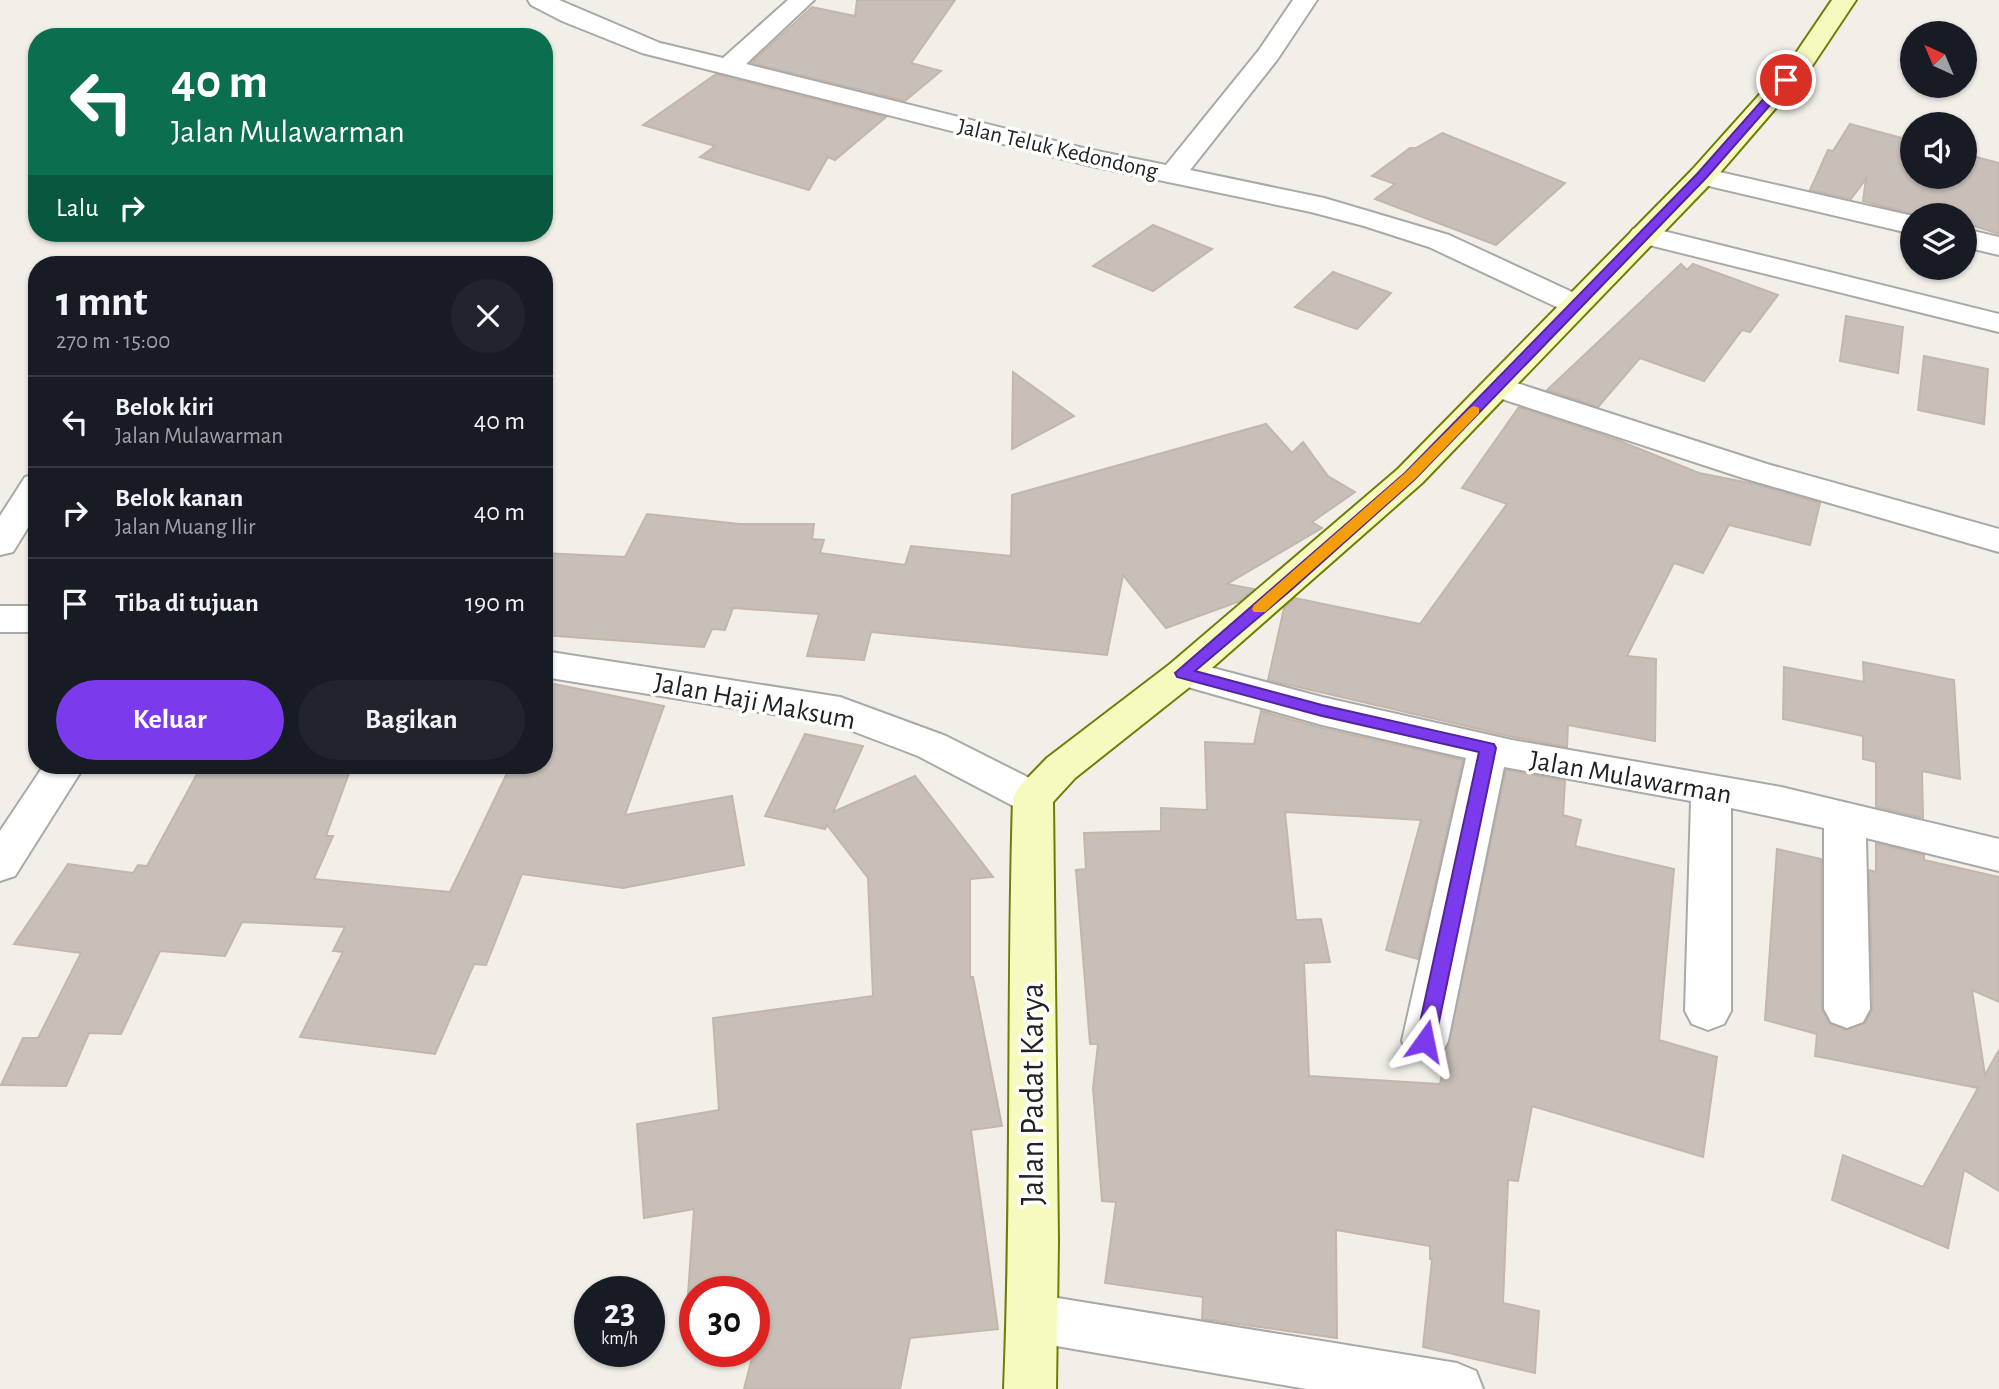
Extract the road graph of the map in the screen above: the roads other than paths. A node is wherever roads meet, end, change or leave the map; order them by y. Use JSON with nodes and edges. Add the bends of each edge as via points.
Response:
{"nodes":[{"id":1,"x":540,"y":0,"type":"edge"},
{"id":2,"x":802,"y":0,"type":"edge"},
{"id":3,"x":1305,"y":0,"type":"edge"},
{"id":4,"x":1844,"y":0,"type":"edge"},
{"id":5,"x":727,"y":68,"type":"junction"},
{"id":6,"x":1172,"y":175,"type":"junction"},
{"id":7,"x":1702,"y":176,"type":"junction"},
{"id":8,"x":1900,"y":222,"type":"edge"},
{"id":9,"x":1643,"y":236,"type":"junction"},
{"id":10,"x":1977,"y":241,"type":"edge"},
{"id":11,"x":1999,"y":246,"type":"edge"},
{"id":12,"x":1574,"y":304,"type":"junction"},
{"id":13,"x":1999,"y":323,"type":"edge"},
{"id":14,"x":1498,"y":387,"type":"junction"},
{"id":15,"x":28,"y":499,"type":"edge"},
{"id":16,"x":1999,"y":541,"type":"edge"},
{"id":17,"x":0,"y":544,"type":"edge"},
{"id":18,"x":0,"y":619,"type":"edge"},
{"id":19,"x":28,"y":619,"type":"edge"},
{"id":20,"x":553,"y":665,"type":"edge"},
{"id":21,"x":1183,"y":673,"type":"junction"},
{"id":22,"x":1488,"y":748,"type":"junction"},
{"id":23,"x":59,"y":774,"type":"edge"},
{"id":24,"x":1711,"y":790,"type":"junction"},
{"id":25,"x":1033,"y":798,"type":"junction"},
{"id":26,"x":1845,"y":817,"type":"junction"},
{"id":27,"x":1999,"y":855,"type":"edge"},
{"id":28,"x":0,"y":865,"type":"edge"},
{"id":29,"x":1847,"y":1009,"type":"dead end"},
{"id":30,"x":1708,"y":1011,"type":"dead end"},
{"id":31,"x":1425,"y":1041,"type":"dead end"},
{"id":32,"x":1033,"y":1318,"type":"junction"},
{"id":33,"x":1030,"y":1389,"type":"edge"},
{"id":34,"x":1457,"y":1389,"type":"edge"}],
"edges":[{"from":1,"to":5,"type":"street","name":"Jalan Teluk Kedondong","via":[[651,48]]},
{"from":2,"to":5,"type":"street"},
{"from":3,"to":6,"type":"street","via":[[1268,55]]},
{"from":4,"to":7,"type":"main road","via":[[1803,61]]},
{"from":5,"to":6,"type":"street","name":"Jalan Teluk Kedondong"},
{"from":6,"to":12,"type":"street","name":"Jalan Teluk Kedondong","via":[[1374,220],[1438,241]]},
{"from":7,"to":8,"type":"street"},
{"from":7,"to":9,"type":"main road"},
{"from":9,"to":12,"type":"main road"},
{"from":9,"to":13,"type":"street"},
{"from":10,"to":11,"type":"street"},
{"from":12,"to":14,"type":"main road"},
{"from":14,"to":16,"type":"street","via":[[1755,471]]},
{"from":14,"to":21,"type":"main road","via":[[1410,476]]},
{"from":15,"to":17,"type":"street"},
{"from":18,"to":19,"type":"street"},
{"from":20,"to":25,"type":"street","name":"Jalan Haji Maksum","via":[[840,711],[932,746]]},
{"from":21,"to":22,"type":"street","name":"Jalan Mulawarman"},
{"from":21,"to":25,"type":"main road","via":[[1061,768]]},
{"from":22,"to":24,"type":"street","name":"Jalan Mulawarman"},
{"from":22,"to":31,"type":"street"},
{"from":23,"to":28,"type":"street"},
{"from":24,"to":26,"type":"street","name":"Jalan Mulawarman"},
{"from":24,"to":30,"type":"street"},
{"from":25,"to":32,"type":"main road","name":"Jalan Padat Karya"},
{"from":26,"to":27,"type":"street","name":"Jalan Mulawarman"},
{"from":26,"to":29,"type":"street"},
{"from":32,"to":33,"type":"main road","name":"Jalan Padat Karya"},
{"from":32,"to":34,"type":"street"}]}
